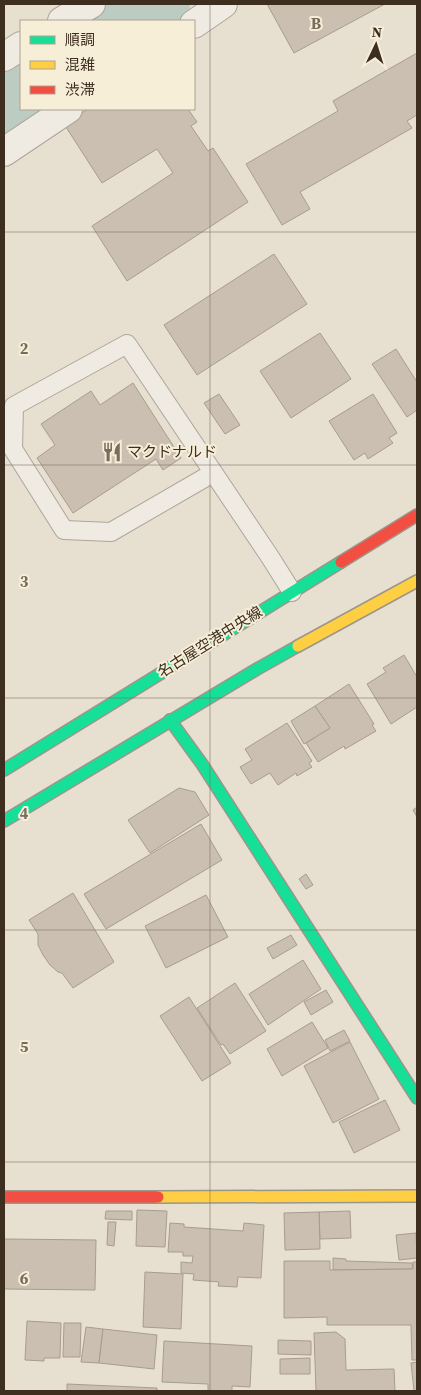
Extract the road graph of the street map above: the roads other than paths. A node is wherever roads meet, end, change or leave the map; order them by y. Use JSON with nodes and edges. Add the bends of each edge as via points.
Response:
{"nodes":[{"id":1,"x":91,"y":4,"type":"edge"},
{"id":2,"x":223,"y":4,"type":"edge"},
{"id":3,"x":64,"y":20,"type":"edge"},
{"id":4,"x":195,"y":23,"type":"edge"},
{"id":5,"x":20,"y":47,"type":"edge"},
{"id":6,"x":4,"y":57,"type":"edge"},
{"id":7,"x":67,"y":110,"type":"edge"},
{"id":8,"x":4,"y":152,"type":"edge"},
{"id":9,"x":213,"y":473,"type":"junction"},
{"id":10,"x":417,"y":515,"type":"edge"},
{"id":11,"x":417,"y":581,"type":"edge"},
{"id":12,"x":292,"y":592,"type":"junction"},
{"id":13,"x":170,"y":720,"type":"junction"},
{"id":14,"x":4,"y":770,"type":"edge"},
{"id":15,"x":4,"y":821,"type":"edge"},
{"id":16,"x":417,"y":1098,"type":"edge"},
{"id":17,"x":417,"y":1196,"type":"edge"},
{"id":18,"x":4,"y":1197,"type":"edge"}],
"edges":[{"from":1,"to":3,"type":"street"},
{"from":2,"to":4,"type":"street"},
{"from":5,"to":6,"type":"street"},
{"from":7,"to":8,"type":"street"},
{"from":9,"to":9,"type":"lane","via":[[111,532],[64,530],[12,449],[14,406],[127,344]]},
{"from":9,"to":12,"type":"lane"},
{"from":10,"to":12,"type":"main road","name":"名古屋空港中央線"},
{"from":11,"to":13,"type":"main road"},
{"from":12,"to":14,"type":"main road","name":"名古屋空港中央線"},
{"from":13,"to":15,"type":"main road"},
{"from":13,"to":16,"type":"main road","via":[[202,764]]},
{"from":17,"to":18,"type":"main road"}]}
